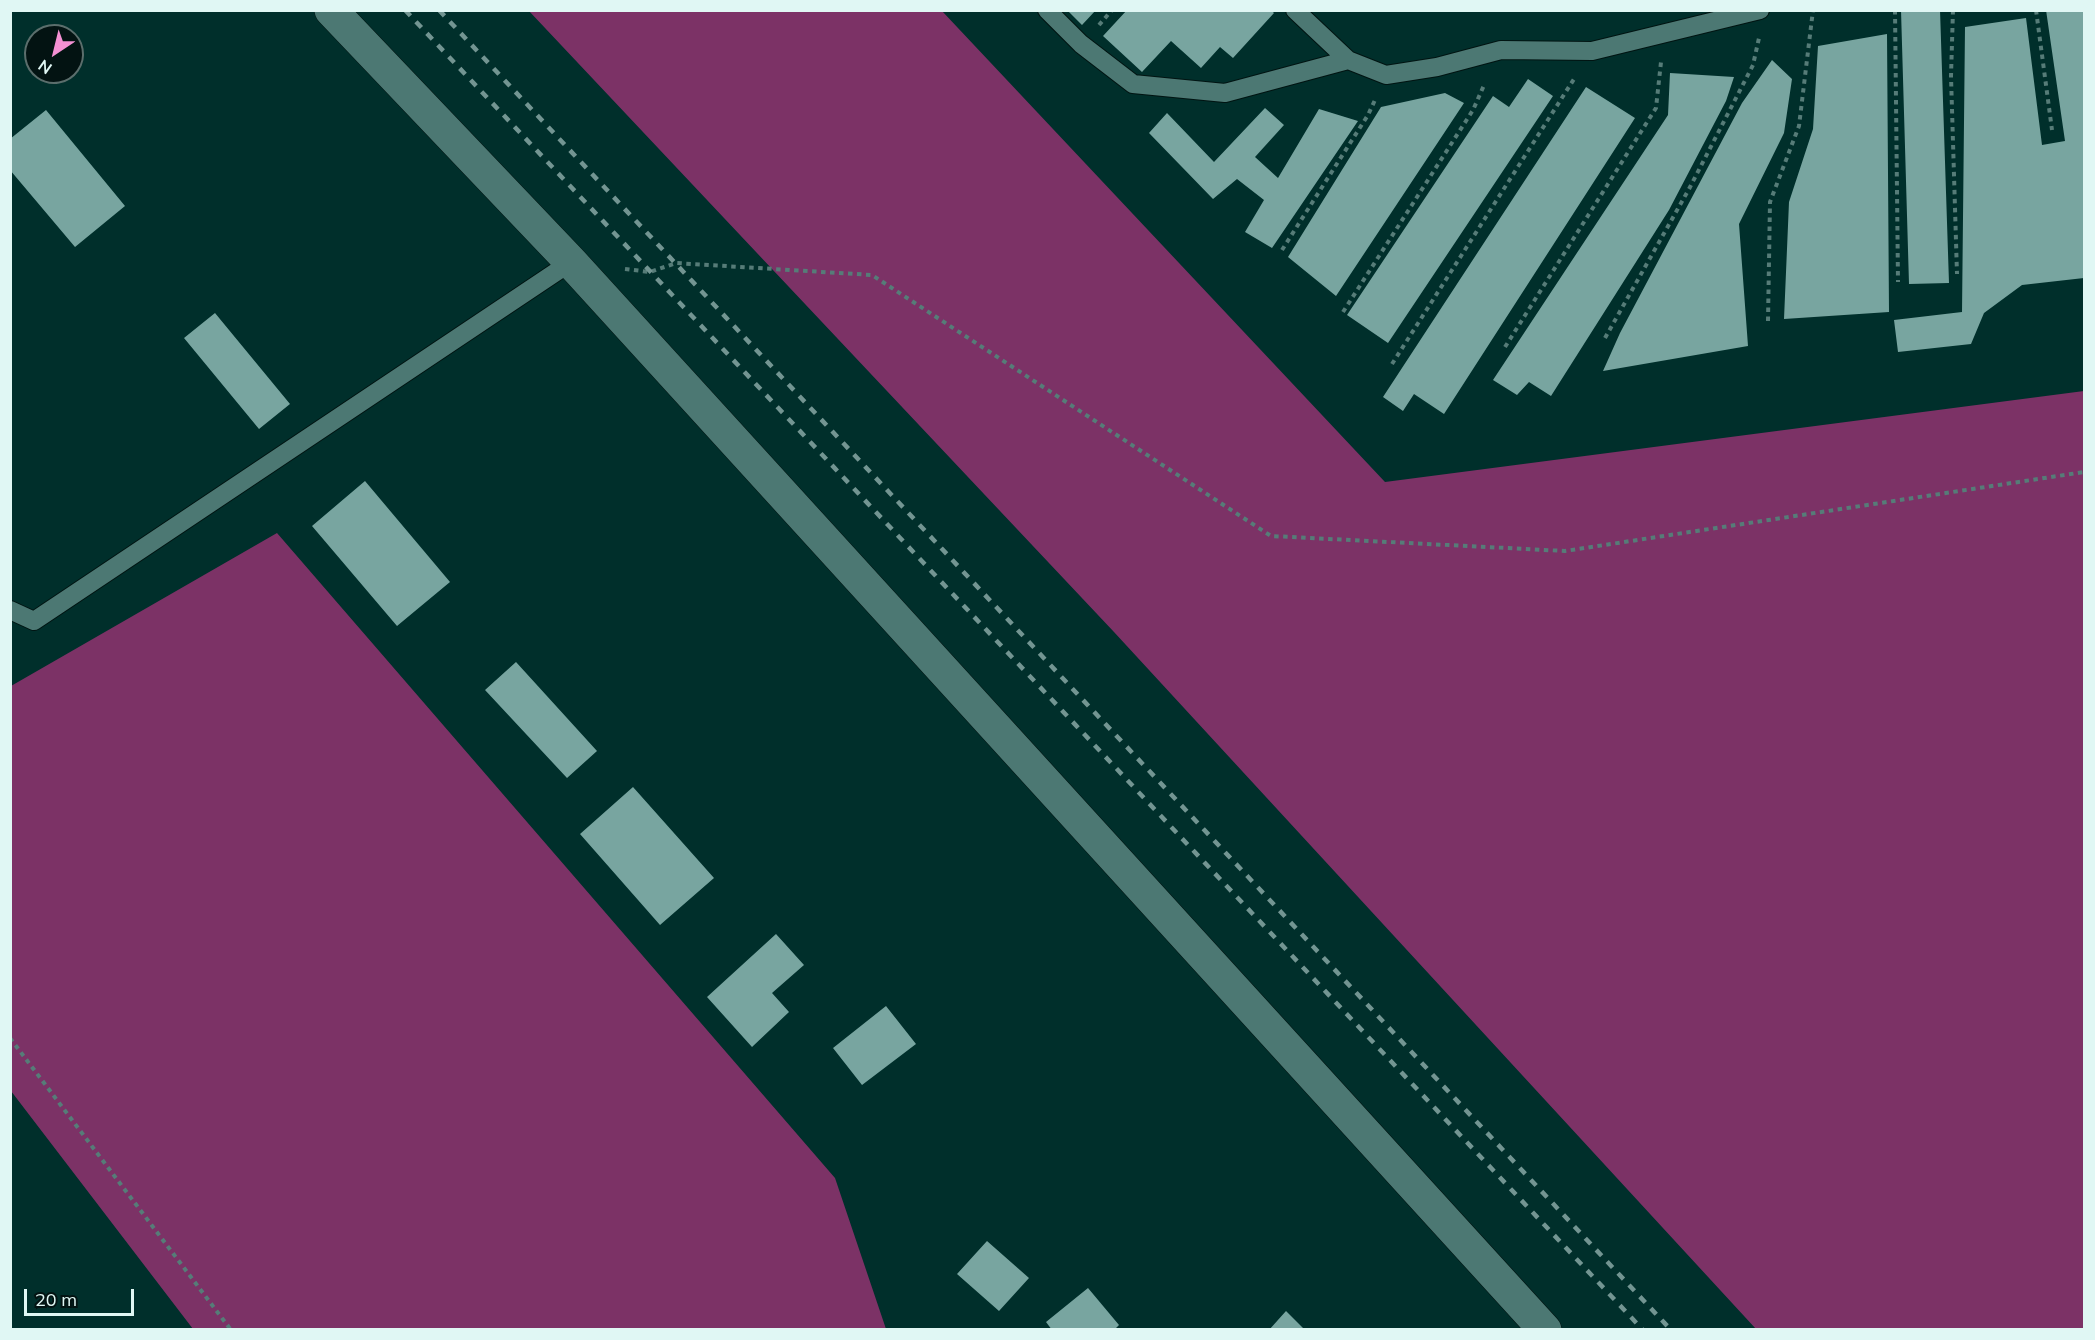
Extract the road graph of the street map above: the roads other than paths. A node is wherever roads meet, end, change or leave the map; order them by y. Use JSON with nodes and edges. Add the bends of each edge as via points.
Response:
{"nodes":[{"id":1,"x":331,"y":10,"type":"edge"},
{"id":2,"x":1047,"y":10,"type":"edge"},
{"id":3,"x":1295,"y":10,"type":"edge"},
{"id":4,"x":1760,"y":10,"type":"edge"},
{"id":5,"x":1348,"y":60,"type":"junction"},
{"id":6,"x":571,"y":261,"type":"junction"},
{"id":7,"x":10,"y":610,"type":"edge"},
{"id":8,"x":1545,"y":1329,"type":"edge"}],
"edges":[{"from":1,"to":6,"type":"street"},
{"from":2,"to":5,"type":"lane","via":[[1081,44],[1133,84],[1225,93]]},
{"from":3,"to":5,"type":"lane"},
{"from":4,"to":5,"type":"lane","via":[[1592,51],[1501,50],[1437,67],[1386,75]]},
{"from":6,"to":7,"type":"lane","via":[[34,621]]},
{"from":6,"to":8,"type":"street"}]}
